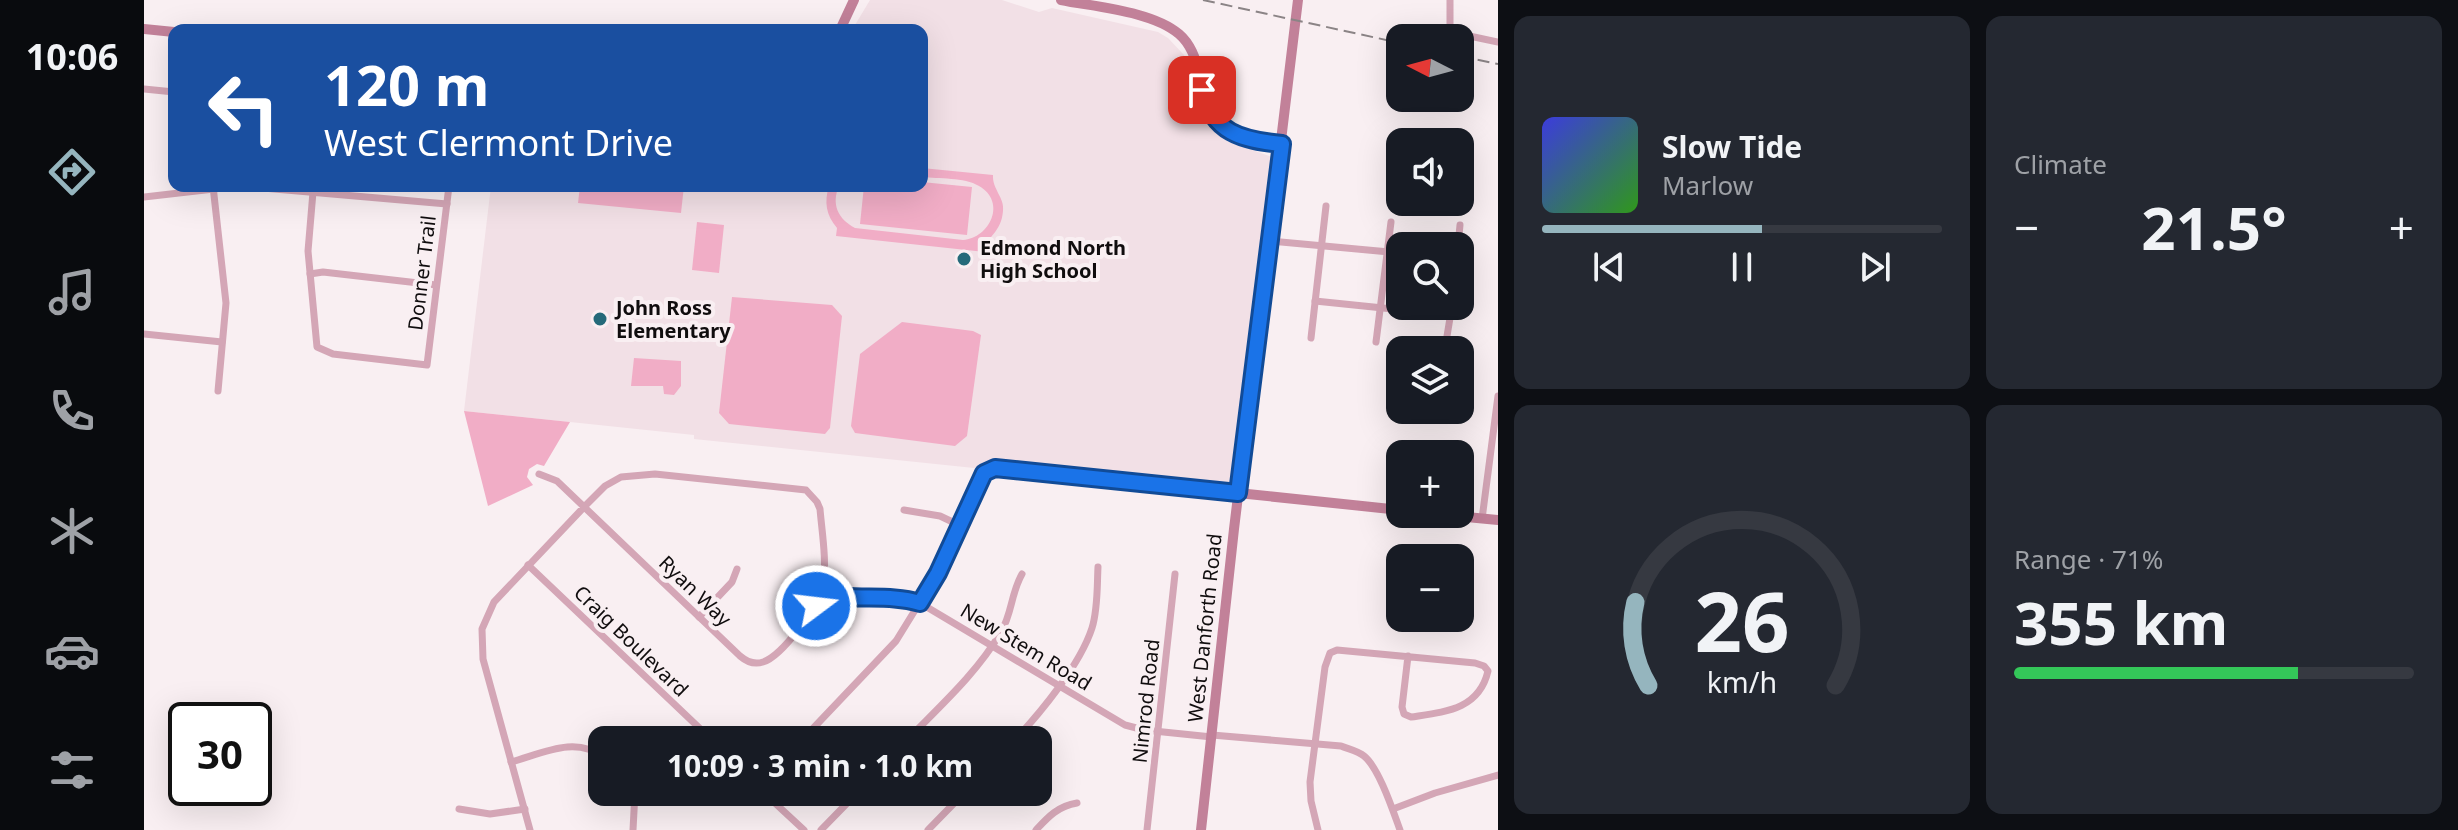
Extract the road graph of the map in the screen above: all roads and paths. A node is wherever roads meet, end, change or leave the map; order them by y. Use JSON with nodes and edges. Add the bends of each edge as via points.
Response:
{"nodes":[{"id":1,"x":854,"y":0,"type":"edge"},
{"id":2,"x":1061,"y":0,"type":"edge"},
{"id":3,"x":1298,"y":0,"type":"edge"},
{"id":4,"x":1450,"y":0,"type":"edge"},
{"id":5,"x":843,"y":24,"type":"edge"},
{"id":6,"x":144,"y":29,"type":"edge"},
{"id":7,"x":168,"y":31,"type":"edge"},
{"id":8,"x":1498,"y":42,"type":"edge"},
{"id":9,"x":144,"y":89,"type":"edge"},
{"id":10,"x":168,"y":91,"type":"edge"},
{"id":11,"x":1282,"y":144,"type":"junction"},
{"id":12,"x":178,"y":192,"type":"edge"},
{"id":13,"x":214,"y":192,"type":"edge"},
{"id":14,"x":313,"y":192,"type":"joint"},
{"id":15,"x":448,"y":192,"type":"edge"},
{"id":16,"x":144,"y":197,"type":"edge"},
{"id":17,"x":447,"y":204,"type":"junction"},
{"id":18,"x":1326,"y":206,"type":"dead end"},
{"id":19,"x":1391,"y":222,"type":"dead end"},
{"id":20,"x":1460,"y":225,"type":"dead end"},
{"id":21,"x":1390,"y":232,"type":"edge"},
{"id":22,"x":1459,"y":232,"type":"edge"},
{"id":23,"x":1270,"y":241,"type":"junction"},
{"id":24,"x":1320,"y":246,"type":"junction"},
{"id":25,"x":1386,"y":252,"type":"edge"},
{"id":26,"x":1386,"y":261,"type":"edge"},
{"id":27,"x":310,"y":274,"type":"junction"},
{"id":28,"x":436,"y":285,"type":"junction"},
{"id":29,"x":1315,"y":301,"type":"junction"},
{"id":30,"x":1381,"y":308,"type":"junction"},
{"id":31,"x":1386,"y":308,"type":"edge"},
{"id":32,"x":144,"y":334,"type":"edge"},
{"id":33,"x":1311,"y":338,"type":"dead end"},
{"id":34,"x":222,"y":342,"type":"junction"},
{"id":35,"x":1376,"y":342,"type":"dead end"},
{"id":36,"x":218,"y":391,"type":"dead end"},
{"id":37,"x":1498,"y":396,"type":"edge"},
{"id":38,"x":539,"y":474,"type":"dead end"},
{"id":39,"x":1238,"y":493,"type":"junction"},
{"id":40,"x":584,"y":507,"type":"junction"},
{"id":41,"x":1386,"y":509,"type":"edge"},
{"id":42,"x":904,"y":510,"type":"dead end"},
{"id":43,"x":1474,"y":518,"type":"edge"},
{"id":44,"x":1482,"y":519,"type":"junction"},
{"id":45,"x":1498,"y":520,"type":"edge"},
{"id":46,"x":959,"y":525,"type":"junction"},
{"id":47,"x":528,"y":565,"type":"junction"},
{"id":48,"x":1098,"y":567,"type":"dead end"},
{"id":49,"x":737,"y":569,"type":"dead end"},
{"id":50,"x":1022,"y":574,"type":"dead end"},
{"id":51,"x":1175,"y":574,"type":"dead end"},
{"id":52,"x":821,"y":593,"type":"junction"},
{"id":53,"x":920,"y":603,"type":"junction"},
{"id":54,"x":699,"y":617,"type":"junction"},
{"id":55,"x":992,"y":646,"type":"junction"},
{"id":56,"x":1408,"y":656,"type":"junction"},
{"id":57,"x":1060,"y":685,"type":"junction"},
{"id":58,"x":697,"y":726,"type":"edge"},
{"id":59,"x":816,"y":726,"type":"edge"},
{"id":60,"x":920,"y":726,"type":"edge"},
{"id":61,"x":1028,"y":726,"type":"edge"},
{"id":62,"x":1159,"y":732,"type":"junction"},
{"id":63,"x":1212,"y":736,"type":"junction"},
{"id":64,"x":1314,"y":745,"type":"junction"},
{"id":65,"x":588,"y":749,"type":"edge"},
{"id":66,"x":511,"y":762,"type":"junction"},
{"id":67,"x":1498,"y":775,"type":"edge"},
{"id":68,"x":1077,"y":803,"type":"dead end"},
{"id":69,"x":634,"y":806,"type":"edge"},
{"id":70,"x":778,"y":806,"type":"edge"},
{"id":71,"x":844,"y":806,"type":"edge"},
{"id":72,"x":951,"y":806,"type":"edge"},
{"id":73,"x":459,"y":809,"type":"dead end"},
{"id":74,"x":525,"y":809,"type":"junction"},
{"id":75,"x":1393,"y":809,"type":"junction"},
{"id":76,"x":530,"y":830,"type":"edge"},
{"id":77,"x":633,"y":830,"type":"edge"},
{"id":78,"x":804,"y":830,"type":"edge"},
{"id":79,"x":821,"y":830,"type":"edge"},
{"id":80,"x":928,"y":830,"type":"edge"},
{"id":81,"x":1036,"y":830,"type":"edge"},
{"id":82,"x":1147,"y":830,"type":"edge"},
{"id":83,"x":1201,"y":830,"type":"edge"},
{"id":84,"x":1318,"y":830,"type":"edge"},
{"id":85,"x":1400,"y":830,"type":"edge"}],
"edges":[{"from":1,"to":5,"type":"main road"},
{"from":2,"to":11,"type":"main road","via":[[1169,26],[1196,57],[1205,102],[1217,121],[1252,141]]},
{"from":3,"to":11,"type":"main road","name":"West Danforth Road"},
{"from":4,"to":8,"type":"street","via":[[1450,27]]},
{"from":6,"to":7,"type":"main road"},
{"from":9,"to":10,"type":"street"},
{"from":11,"to":23,"type":"main road","name":"West Danforth Road"},
{"from":12,"to":16,"type":"street"},
{"from":13,"to":34,"type":"street","via":[[226,289]]},
{"from":14,"to":17,"type":"street"},
{"from":14,"to":27,"type":"street"},
{"from":15,"to":17,"type":"street","name":"Donner Trail"},
{"from":17,"to":28,"type":"street","name":"Donner Trail"},
{"from":18,"to":24,"type":"street"},
{"from":19,"to":21,"type":"street"},
{"from":20,"to":22,"type":"street"},
{"from":23,"to":24,"type":"street"},
{"from":23,"to":39,"type":"main road","name":"West Danforth Road"},
{"from":24,"to":25,"type":"street"},
{"from":24,"to":29,"type":"street"},
{"from":26,"to":30,"type":"street"},
{"from":27,"to":28,"type":"street"},
{"from":27,"to":28,"type":"street","name":"Donner Trail","via":[[317,347],[333,354],[427,365]]},
{"from":29,"to":30,"type":"street"},
{"from":29,"to":33,"type":"street"},
{"from":30,"to":31,"type":"street"},
{"from":30,"to":35,"type":"street"},
{"from":32,"to":34,"type":"street"},
{"from":34,"to":36,"type":"street"},
{"from":37,"to":44,"type":"street"},
{"from":38,"to":40,"type":"street","name":"Ryan Way","via":[[557,481]]},
{"from":39,"to":41,"type":"main road"},
{"from":39,"to":46,"type":"street","via":[[995,468],[984,473]]},
{"from":39,"to":63,"type":"main road","name":"West Danforth Road"},
{"from":40,"to":47,"type":"street"},
{"from":40,"to":52,"type":"street","via":[[605,486],[633,474],[806,490],[820,509]]},
{"from":40,"to":54,"type":"street","name":"Ryan Way"},
{"from":42,"to":46,"type":"street"},
{"from":43,"to":44,"type":"main road"},
{"from":44,"to":45,"type":"main road"},
{"from":46,"to":53,"type":"street"},
{"from":47,"to":58,"type":"street","name":"Craig Boulevard"},
{"from":47,"to":66,"type":"street","via":[[494,602],[482,629],[483,659]]},
{"from":48,"to":57,"type":"street","via":[[1092,628]]},
{"from":49,"to":54,"type":"street","via":[[732,582]]},
{"from":50,"to":55,"type":"street","via":[[1007,622]]},
{"from":51,"to":62,"type":"street","name":"Nimrod Road"},
{"from":52,"to":53,"type":"street","name":"New Stem Road","via":[[891,596]]},
{"from":52,"to":54,"type":"street","name":"Ryan Way","via":[[808,618],[763,662],[745,660]]},
{"from":53,"to":55,"type":"street","name":"New Stem Road"},
{"from":53,"to":59,"type":"street","via":[[885,654]]},
{"from":55,"to":57,"type":"street","name":"New Stem Road"},
{"from":55,"to":60,"type":"street"},
{"from":56,"to":56,"type":"street","via":[[1402,707],[1411,717],[1463,707],[1488,671],[1475,663]]},
{"from":56,"to":64,"type":"street","via":[[1330,653]]},
{"from":57,"to":61,"type":"street"},
{"from":57,"to":62,"type":"street","name":"New Stem Road","via":[[1125,725]]},
{"from":62,"to":63,"type":"street","name":"New Stem Road"},
{"from":62,"to":82,"type":"street","name":"Nimrod Road"},
{"from":63,"to":64,"type":"street","name":"New Stem Road"},
{"from":63,"to":83,"type":"main road","name":"West Danforth Road"},
{"from":64,"to":75,"type":"street","name":"New Stem Road","via":[[1341,746],[1365,756]]},
{"from":64,"to":84,"type":"street","via":[[1310,792]]},
{"from":65,"to":66,"type":"street","via":[[573,746]]},
{"from":66,"to":74,"type":"street"},
{"from":67,"to":75,"type":"street"},
{"from":68,"to":81,"type":"street","via":[[1064,805]]},
{"from":69,"to":77,"type":"street"},
{"from":70,"to":78,"type":"street"},
{"from":71,"to":79,"type":"street"},
{"from":72,"to":80,"type":"street"},
{"from":73,"to":74,"type":"street","via":[[490,814]]},
{"from":74,"to":76,"type":"street"},
{"from":75,"to":85,"type":"street","name":"New Stem Road"}]}
